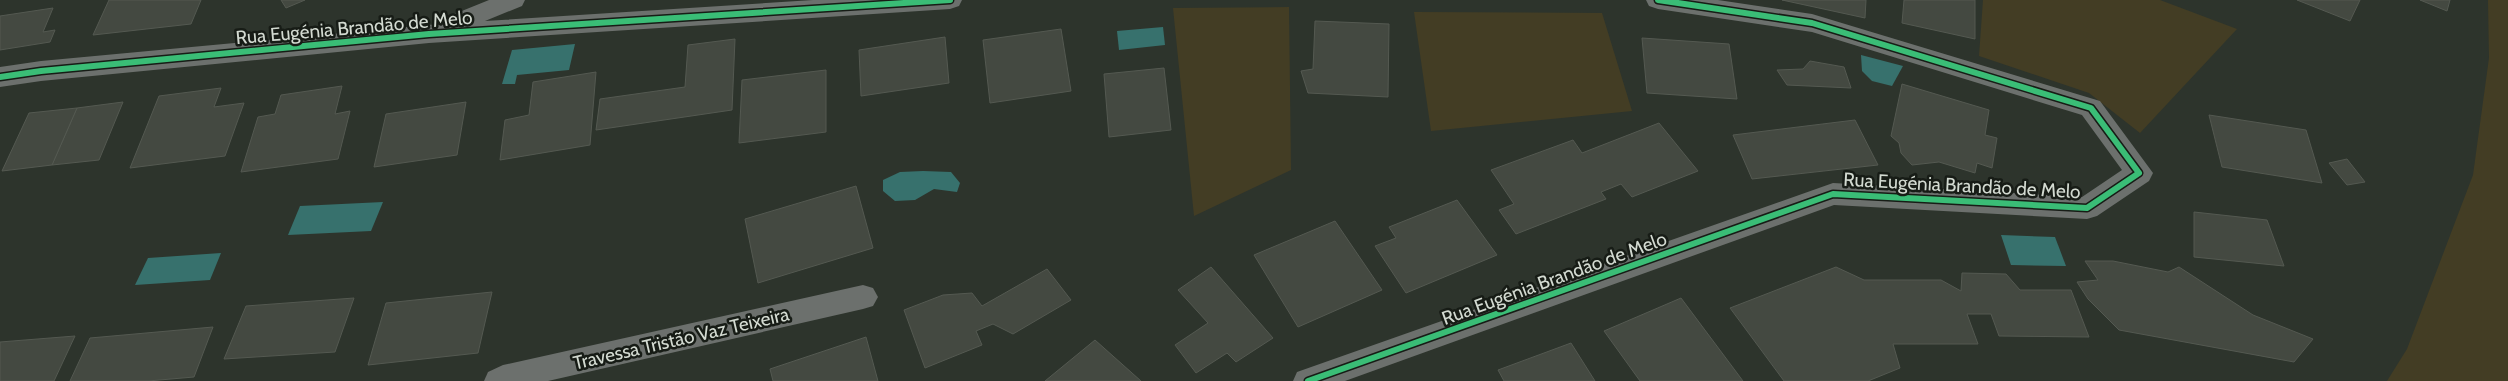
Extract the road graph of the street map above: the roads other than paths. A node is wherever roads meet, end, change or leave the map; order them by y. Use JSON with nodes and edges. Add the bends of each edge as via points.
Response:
{"nodes":[{"id":1,"x":513,"y":0,"type":"edge"},
{"id":2,"x":950,"y":0,"type":"edge"},
{"id":3,"x":1658,"y":0,"type":"edge"},
{"id":4,"x":429,"y":34,"type":"junction"},
{"id":5,"x":0,"y":77,"type":"edge"},
{"id":6,"x":863,"y":296,"type":"dead end"},
{"id":7,"x":494,"y":380,"type":"edge"},
{"id":8,"x":1308,"y":381,"type":"edge"}],
"edges":[{"from":1,"to":4,"type":"street"},
{"from":2,"to":4,"type":"street","name":"Rua Eugénia Brandão de Melo"},
{"from":3,"to":8,"type":"street","name":"Rua Eugénia Brandão de Melo","via":[[1812,23],[2091,108],[2139,173],[2087,208],[1833,194]]},
{"from":4,"to":5,"type":"street","name":"Rua Eugénia Brandão de Melo"},
{"from":6,"to":7,"type":"street","name":"Travessa Tristão Vaz Teixeira"}]}
